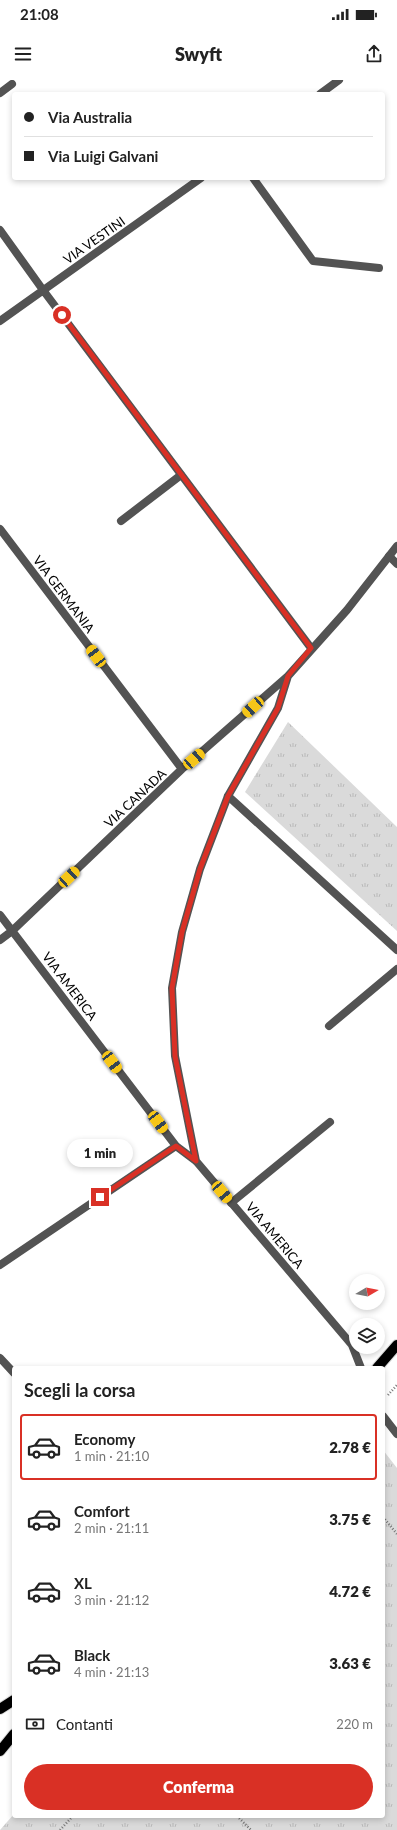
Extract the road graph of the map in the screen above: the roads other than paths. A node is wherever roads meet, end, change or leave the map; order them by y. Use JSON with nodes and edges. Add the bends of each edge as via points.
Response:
{"nodes":[{"id":1,"x":339,"y":80,"type":"edge"},
{"id":2,"x":12,"y":84,"type":"dead end"},
{"id":3,"x":323,"y":92,"type":"edge"},
{"id":4,"x":0,"y":93,"type":"edge"},
{"id":5,"x":198,"y":180,"type":"edge"},
{"id":6,"x":254,"y":180,"type":"edge"},
{"id":7,"x":0,"y":230,"type":"edge"},
{"id":8,"x":378,"y":268,"type":"dead end"},
{"id":9,"x":43,"y":290,"type":"junction"},
{"id":10,"x":0,"y":321,"type":"edge"},
{"id":11,"x":181,"y":475,"type":"junction"},
{"id":12,"x":121,"y":521,"type":"dead end"},
{"id":13,"x":0,"y":529,"type":"edge"},
{"id":14,"x":397,"y":546,"type":"edge"},
{"id":15,"x":389,"y":556,"type":"junction"},
{"id":16,"x":397,"y":564,"type":"edge"},
{"id":17,"x":311,"y":648,"type":"junction"},
{"id":18,"x":288,"y":676,"type":"junction"},
{"id":19,"x":182,"y":770,"type":"junction"},
{"id":20,"x":228,"y":796,"type":"junction"},
{"id":21,"x":0,"y":915,"type":"edge"},
{"id":22,"x":12,"y":931,"type":"junction"},
{"id":23,"x":0,"y":940,"type":"edge"},
{"id":24,"x":397,"y":950,"type":"edge"},
{"id":25,"x":397,"y":969,"type":"edge"},
{"id":26,"x":329,"y":1026,"type":"dead end"},
{"id":27,"x":330,"y":1122,"type":"dead end"},
{"id":28,"x":176,"y":1146,"type":"junction"},
{"id":29,"x":196,"y":1161,"type":"junction"},
{"id":30,"x":231,"y":1203,"type":"junction"},
{"id":31,"x":0,"y":1265,"type":"edge"},
{"id":32,"x":397,"y":1345,"type":"edge"},
{"id":33,"x":0,"y":1358,"type":"edge"},
{"id":34,"x":360,"y":1366,"type":"edge"},
{"id":35,"x":379,"y":1366,"type":"edge"},
{"id":36,"x":12,"y":1371,"type":"edge"},
{"id":37,"x":385,"y":1419,"type":"edge"},
{"id":38,"x":397,"y":1434,"type":"edge"},
{"id":39,"x":12,"y":1701,"type":"edge"},
{"id":40,"x":0,"y":1709,"type":"edge"},
{"id":41,"x":12,"y":1736,"type":"edge"},
{"id":42,"x":0,"y":1751,"type":"edge"}],
"edges":[{"from":1,"to":3,"type":"street"},
{"from":2,"to":4,"type":"street"},
{"from":5,"to":9,"type":"street","name":"VIA VESTINI"},
{"from":6,"to":8,"type":"street","via":[[313,261]]},
{"from":7,"to":9,"type":"street"},
{"from":9,"to":10,"type":"street","name":"VIA VESTINI"},
{"from":9,"to":11,"type":"street"},
{"from":11,"to":12,"type":"street"},
{"from":11,"to":17,"type":"street"},
{"from":13,"to":19,"type":"street","name":"VIA GERMANIA"},
{"from":14,"to":15,"type":"street"},
{"from":15,"to":16,"type":"street"},
{"from":15,"to":17,"type":"street","via":[[347,610]]},
{"from":17,"to":18,"type":"street"},
{"from":18,"to":19,"type":"street","name":"VIA CANADA"},
{"from":18,"to":20,"type":"street","via":[[278,708]]},
{"from":19,"to":22,"type":"street","name":"VIA CANADA"},
{"from":20,"to":24,"type":"street"},
{"from":20,"to":29,"type":"street","via":[[200,869],[182,932],[172,988],[175,1056]]},
{"from":21,"to":22,"type":"street","name":"VIA AMERICA"},
{"from":22,"to":23,"type":"street","name":"VIA CANADA"},
{"from":22,"to":28,"type":"street","name":"VIA AMERICA"},
{"from":25,"to":26,"type":"street"},
{"from":27,"to":30,"type":"street"},
{"from":28,"to":29,"type":"street","name":"VIA AMERICA"},
{"from":28,"to":31,"type":"street"},
{"from":29,"to":30,"type":"street","name":"VIA AMERICA"},
{"from":30,"to":34,"type":"street","name":"VIA AMERICA","via":[[352,1345]]},
{"from":32,"to":35,"type":"main road"},
{"from":33,"to":36,"type":"street"},
{"from":37,"to":38,"type":"street"},
{"from":39,"to":40,"type":"main road"},
{"from":41,"to":42,"type":"main road"}]}
